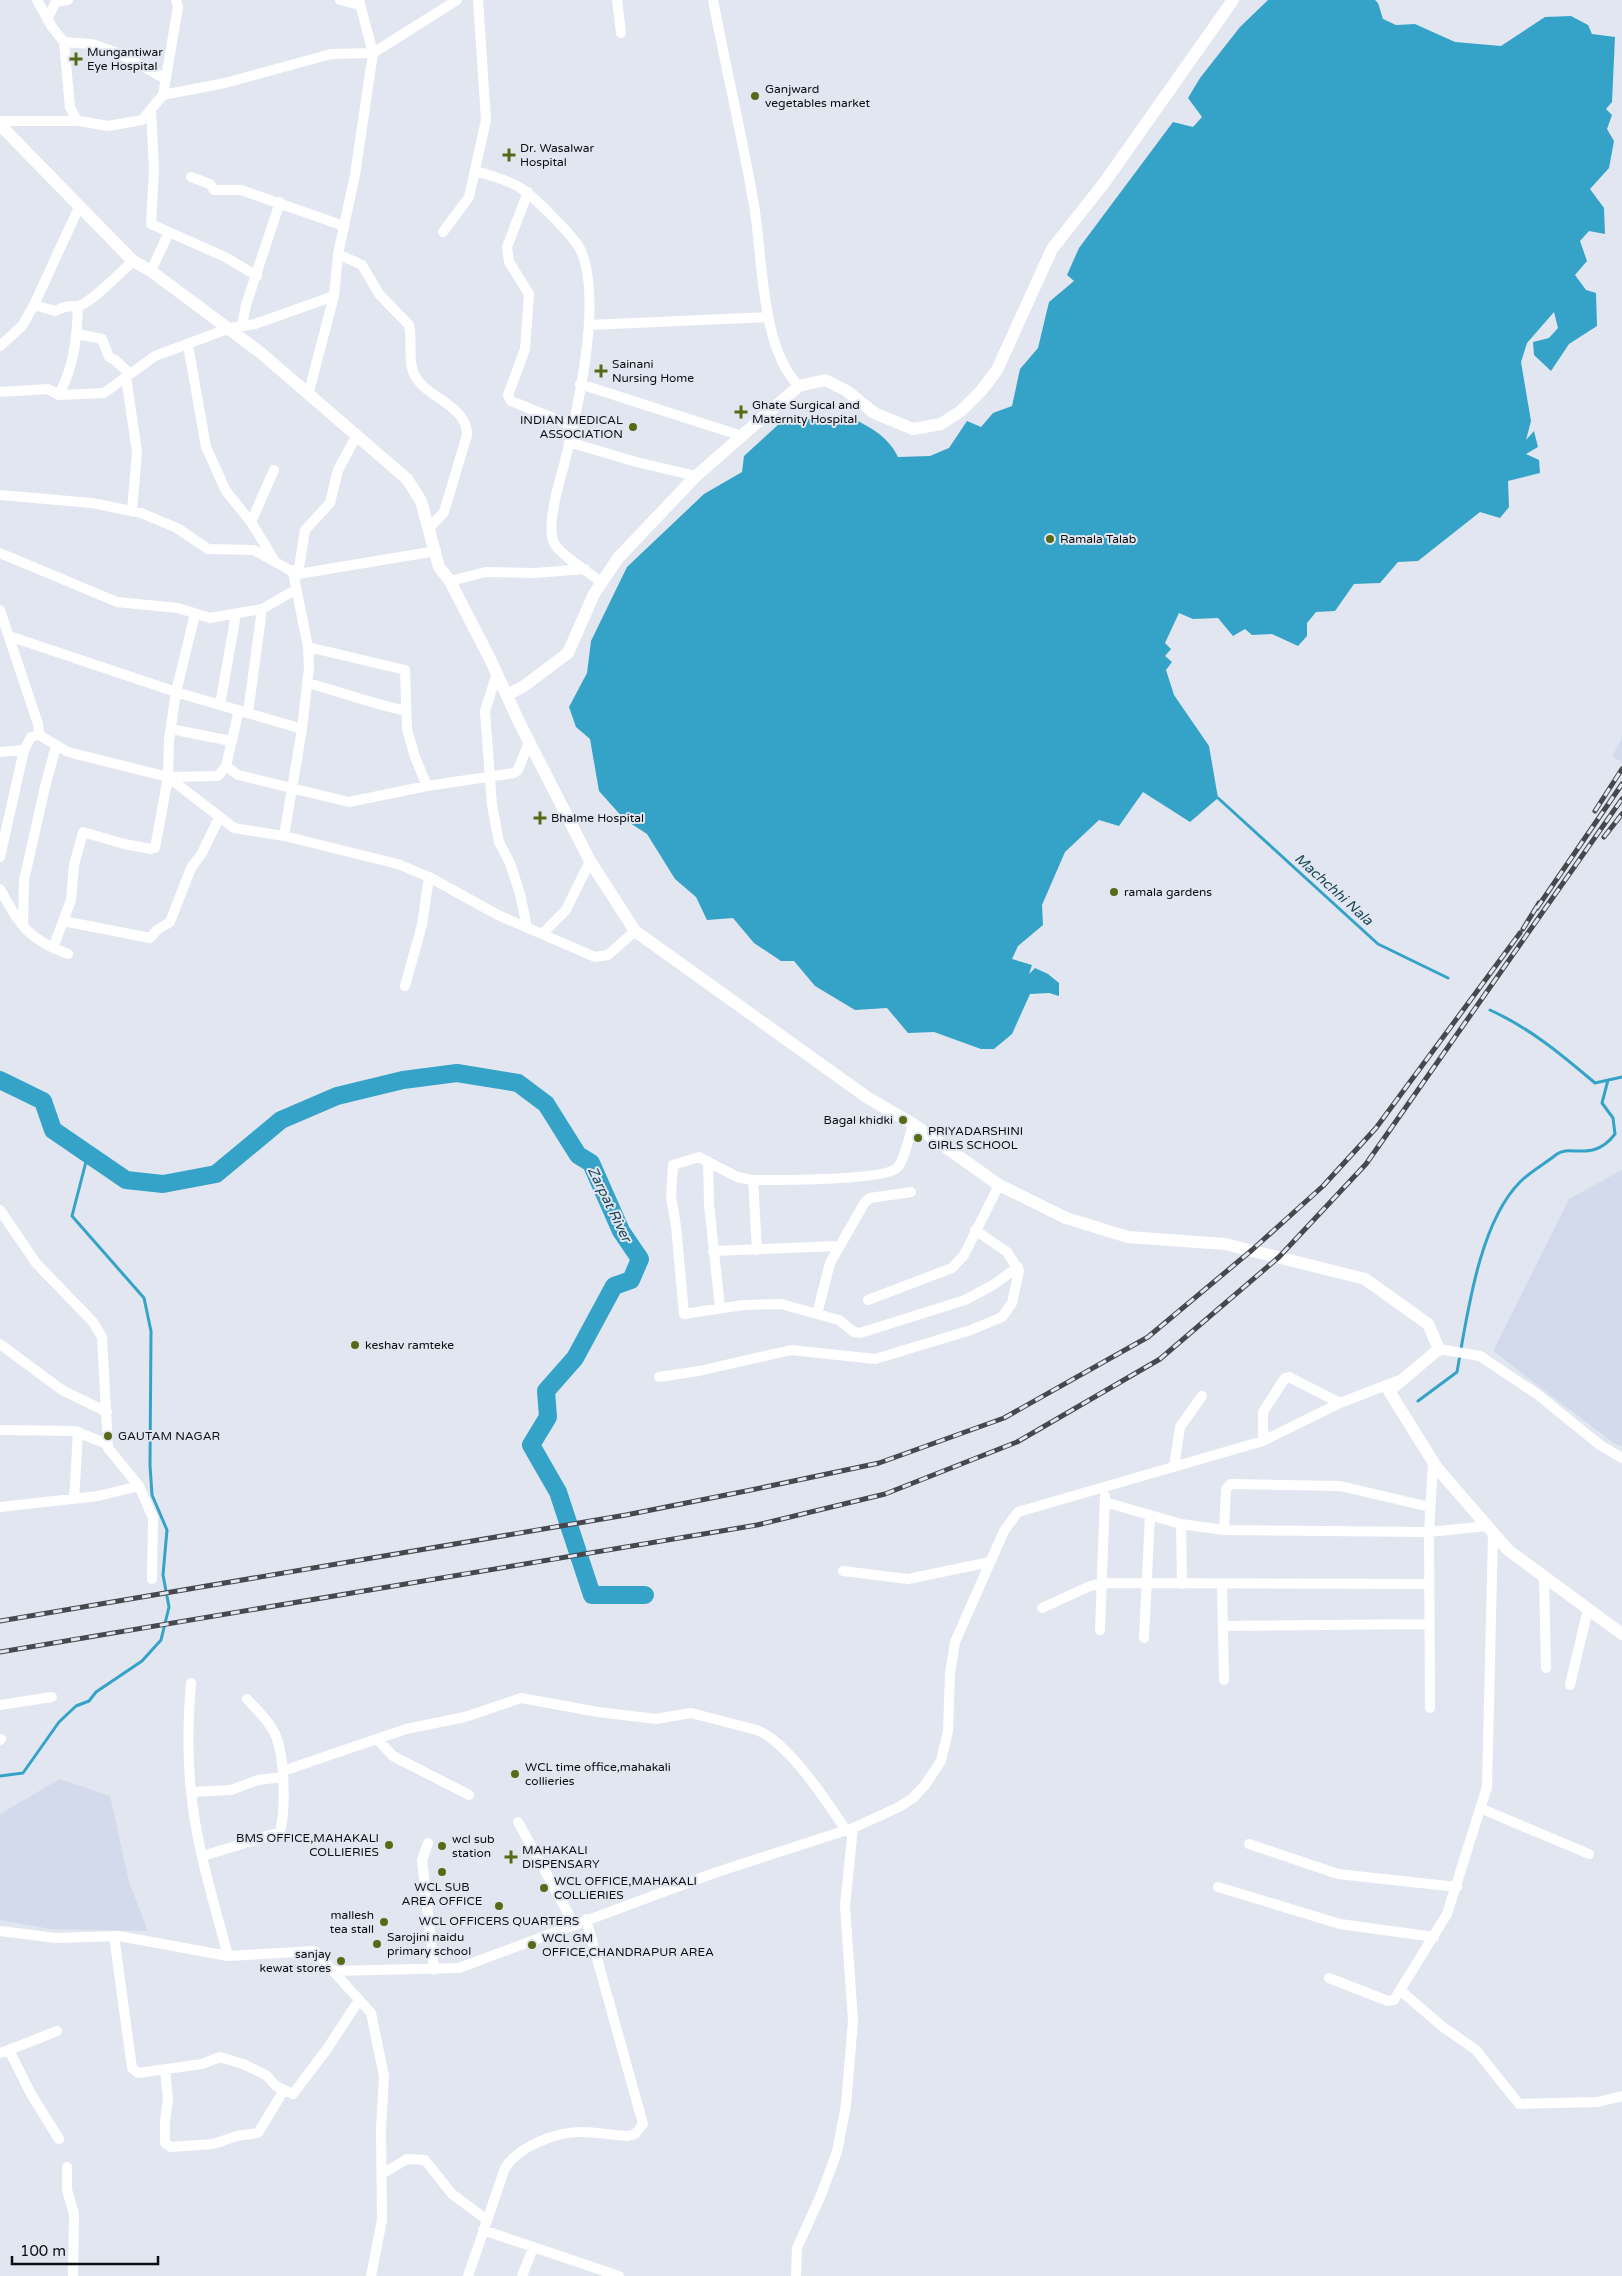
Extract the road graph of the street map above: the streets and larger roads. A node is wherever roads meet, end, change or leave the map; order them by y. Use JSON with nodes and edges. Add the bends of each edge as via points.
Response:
{"nodes":[{"id":1,"x":37,"y":0,"type":"edge"},
{"id":2,"x":68,"y":0,"type":"edge"},
{"id":3,"x":176,"y":0,"type":"edge"},
{"id":4,"x":340,"y":0,"type":"edge"},
{"id":5,"x":436,"y":0,"type":"edge"},
{"id":6,"x":457,"y":0,"type":"edge"},
{"id":7,"x":478,"y":0,"type":"edge"},
{"id":8,"x":618,"y":0,"type":"edge"},
{"id":9,"x":713,"y":0,"type":"edge"},
{"id":10,"x":1233,"y":0,"type":"edge"},
{"id":11,"x":359,"y":2,"type":"edge"},
{"id":12,"x":433,"y":14,"type":"junction"},
{"id":13,"x":47,"y":19,"type":"junction"},
{"id":14,"x":621,"y":34,"type":"dead end"},
{"id":15,"x":64,"y":42,"type":"junction"},
{"id":16,"x":373,"y":53,"type":"junction"},
{"id":17,"x":166,"y":79,"type":"junction"},
{"id":18,"x":163,"y":95,"type":"junction"},
{"id":19,"x":151,"y":110,"type":"junction"},
{"id":20,"x":0,"y":121,"type":"edge"},
{"id":21,"x":77,"y":122,"type":"junction"},
{"id":22,"x":0,"y":125,"type":"edge"},
{"id":23,"x":476,"y":171,"type":"junction"},
{"id":24,"x":191,"y":177,"type":"dead end"},
{"id":25,"x":528,"y":192,"type":"junction"},
{"id":26,"x":280,"y":202,"type":"junction"},
{"id":27,"x":79,"y":207,"type":"junction"},
{"id":28,"x":344,"y":226,"type":"junction"},
{"id":29,"x":168,"y":232,"type":"junction"},
{"id":30,"x":443,"y":232,"type":"dead end"},
{"id":31,"x":338,"y":254,"type":"junction"},
{"id":32,"x":133,"y":261,"type":"junction"},
{"id":33,"x":151,"y":272,"type":"junction"},
{"id":34,"x":256,"y":276,"type":"junction"},
{"id":35,"x":334,"y":296,"type":"junction"},
{"id":36,"x":34,"y":305,"type":"junction"},
{"id":37,"x":78,"y":306,"type":"junction"},
{"id":38,"x":768,"y":317,"type":"junction"},
{"id":39,"x":589,"y":325,"type":"junction"},
{"id":40,"x":236,"y":327,"type":"junction"},
{"id":41,"x":78,"y":334,"type":"junction"},
{"id":42,"x":188,"y":345,"type":"junction"},
{"id":43,"x":0,"y":346,"type":"edge"},
{"id":44,"x":128,"y":375,"type":"junction"},
{"id":45,"x":580,"y":384,"type":"junction"},
{"id":46,"x":799,"y":386,"type":"junction"},
{"id":47,"x":0,"y":392,"type":"edge"},
{"id":48,"x":59,"y":395,"type":"junction"},
{"id":49,"x":308,"y":395,"type":"junction"},
{"id":50,"x":573,"y":426,"type":"junction"},
{"id":51,"x":357,"y":435,"type":"junction"},
{"id":52,"x":742,"y":436,"type":"junction"},
{"id":53,"x":569,"y":442,"type":"junction"},
{"id":54,"x":274,"y":470,"type":"dead end"},
{"id":55,"x":696,"y":476,"type":"junction"},
{"id":56,"x":0,"y":495,"type":"edge"},
{"id":57,"x":132,"y":511,"type":"junction"},
{"id":58,"x":251,"y":522,"type":"junction"},
{"id":59,"x":430,"y":527,"type":"junction"},
{"id":60,"x":436,"y":551,"type":"junction"},
{"id":61,"x":0,"y":553,"type":"edge"},
{"id":62,"x":585,"y":569,"type":"junction"},
{"id":63,"x":295,"y":571,"type":"junction"},
{"id":64,"x":450,"y":581,"type":"junction"},
{"id":65,"x":601,"y":582,"type":"junction"},
{"id":66,"x":295,"y":590,"type":"junction"},
{"id":67,"x":262,"y":609,"type":"junction"},
{"id":68,"x":0,"y":610,"type":"edge"},
{"id":69,"x":195,"y":614,"type":"junction"},
{"id":70,"x":236,"y":614,"type":"junction"},
{"id":71,"x":9,"y":636,"type":"junction"},
{"id":72,"x":308,"y":647,"type":"junction"},
{"id":73,"x":497,"y":673,"type":"junction"},
{"id":74,"x":308,"y":683,"type":"junction"},
{"id":75,"x":176,"y":692,"type":"junction"},
{"id":76,"x":507,"y":695,"type":"junction"},
{"id":77,"x":220,"y":705,"type":"junction"},
{"id":78,"x":406,"y":711,"type":"junction"},
{"id":79,"x":244,"y":712,"type":"junction"},
{"id":80,"x":171,"y":729,"type":"junction"},
{"id":81,"x":302,"y":729,"type":"junction"},
{"id":82,"x":39,"y":735,"type":"junction"},
{"id":83,"x":231,"y":741,"type":"junction"},
{"id":84,"x":529,"y":742,"type":"junction"},
{"id":85,"x":56,"y":746,"type":"junction"},
{"id":86,"x":24,"y":750,"type":"junction"},
{"id":87,"x":0,"y":752,"type":"edge"},
{"id":88,"x":226,"y":766,"type":"junction"},
{"id":89,"x":168,"y":777,"type":"junction"},
{"id":90,"x":490,"y":778,"type":"junction"},
{"id":91,"x":427,"y":786,"type":"junction"},
{"id":92,"x":292,"y":787,"type":"junction"},
{"id":93,"x":219,"y":818,"type":"junction"},
{"id":94,"x":284,"y":836,"type":"junction"},
{"id":95,"x":0,"y":857,"type":"edge"},
{"id":96,"x":590,"y":861,"type":"junction"},
{"id":97,"x":429,"y":877,"type":"junction"},
{"id":98,"x":0,"y":889,"type":"edge"},
{"id":99,"x":63,"y":921,"type":"junction"},
{"id":100,"x":23,"y":926,"type":"junction"},
{"id":101,"x":526,"y":927,"type":"junction"},
{"id":102,"x":635,"y":931,"type":"junction"},
{"id":103,"x":542,"y":934,"type":"junction"},
{"id":104,"x":52,"y":948,"type":"junction"},
{"id":105,"x":68,"y":954,"type":"dead end"},
{"id":106,"x":406,"y":986,"type":"dead end"},
{"id":107,"x":913,"y":1124,"type":"junction"},
{"id":108,"x":708,"y":1161,"type":"junction"},
{"id":109,"x":753,"y":1180,"type":"junction"},
{"id":110,"x":1000,"y":1185,"type":"junction"},
{"id":111,"x":911,"y":1192,"type":"dead end"},
{"id":112,"x":0,"y":1210,"type":"edge"},
{"id":113,"x":975,"y":1230,"type":"junction"},
{"id":114,"x":838,"y":1246,"type":"junction"},
{"id":115,"x":757,"y":1250,"type":"junction"},
{"id":116,"x":713,"y":1251,"type":"junction"},
{"id":117,"x":1018,"y":1267,"type":"junction"},
{"id":118,"x":868,"y":1300,"type":"dead end"},
{"id":119,"x":720,"y":1308,"type":"junction"},
{"id":120,"x":817,"y":1314,"type":"junction"},
{"id":121,"x":0,"y":1344,"type":"edge"},
{"id":122,"x":1439,"y":1349,"type":"junction"},
{"id":123,"x":659,"y":1377,"type":"dead end"},
{"id":124,"x":1403,"y":1379,"type":"junction"},
{"id":125,"x":1202,"y":1396,"type":"dead end"},
{"id":126,"x":1340,"y":1403,"type":"junction"},
{"id":127,"x":107,"y":1412,"type":"junction"},
{"id":128,"x":0,"y":1430,"type":"edge"},
{"id":129,"x":78,"y":1433,"type":"junction"},
{"id":130,"x":1263,"y":1441,"type":"junction"},
{"id":131,"x":107,"y":1444,"type":"junction"},
{"id":132,"x":1622,"y":1458,"type":"edge"},
{"id":133,"x":1433,"y":1463,"type":"junction"},
{"id":134,"x":1174,"y":1467,"type":"junction"},
{"id":135,"x":139,"y":1486,"type":"junction"},
{"id":136,"x":1105,"y":1486,"type":"junction"},
{"id":137,"x":74,"y":1499,"type":"junction"},
{"id":138,"x":1105,"y":1502,"type":"junction"},
{"id":139,"x":0,"y":1507,"type":"edge"},
{"id":140,"x":1430,"y":1507,"type":"junction"},
{"id":141,"x":1150,"y":1516,"type":"junction"},
{"id":142,"x":1181,"y":1524,"type":"junction"},
{"id":143,"x":1490,"y":1529,"type":"junction"},
{"id":144,"x":1224,"y":1530,"type":"junction"},
{"id":145,"x":1428,"y":1532,"type":"junction"},
{"id":146,"x":990,"y":1562,"type":"junction"},
{"id":147,"x":843,"y":1571,"type":"dead end"},
{"id":148,"x":1544,"y":1577,"type":"junction"},
{"id":149,"x":152,"y":1579,"type":"dead end"},
{"id":150,"x":1102,"y":1583,"type":"junction"},
{"id":151,"x":1146,"y":1584,"type":"junction"},
{"id":152,"x":1182,"y":1584,"type":"junction"},
{"id":153,"x":1222,"y":1584,"type":"junction"},
{"id":154,"x":1429,"y":1584,"type":"junction"},
{"id":155,"x":1042,"y":1608,"type":"dead end"},
{"id":156,"x":1588,"y":1609,"type":"junction"},
{"id":157,"x":1429,"y":1624,"type":"junction"},
{"id":158,"x":1223,"y":1626,"type":"junction"},
{"id":159,"x":1100,"y":1630,"type":"dead end"},
{"id":160,"x":1622,"y":1634,"type":"edge"},
{"id":161,"x":1144,"y":1638,"type":"dead end"},
{"id":162,"x":1546,"y":1668,"type":"dead end"},
{"id":163,"x":1224,"y":1680,"type":"dead end"},
{"id":164,"x":191,"y":1683,"type":"dead end"},
{"id":165,"x":1570,"y":1686,"type":"dead end"},
{"id":166,"x":52,"y":1697,"type":"dead end"},
{"id":167,"x":247,"y":1699,"type":"dead end"},
{"id":168,"x":0,"y":1705,"type":"edge"},
{"id":169,"x":1430,"y":1708,"type":"dead end"},
{"id":170,"x":377,"y":1739,"type":"junction"},
{"id":171,"x":283,"y":1774,"type":"junction"},
{"id":172,"x":191,"y":1792,"type":"junction"},
{"id":173,"x":468,"y":1795,"type":"dead end"},
{"id":174,"x":1482,"y":1808,"type":"junction"},
{"id":175,"x":518,"y":1822,"type":"dead end"},
{"id":176,"x":850,"y":1829,"type":"junction"},
{"id":177,"x":428,"y":1843,"type":"dead end"},
{"id":178,"x":1249,"y":1844,"type":"dead end"},
{"id":179,"x":1589,"y":1854,"type":"dead end"},
{"id":180,"x":203,"y":1856,"type":"junction"},
{"id":181,"x":1218,"y":1887,"type":"dead end"},
{"id":182,"x":1457,"y":1887,"type":"junction"},
{"id":183,"x":586,"y":1919,"type":"junction"},
{"id":184,"x":574,"y":1924,"type":"junction"},
{"id":185,"x":0,"y":1931,"type":"edge"},
{"id":186,"x":114,"y":1936,"type":"junction"},
{"id":187,"x":1434,"y":1937,"type":"junction"},
{"id":188,"x":228,"y":1956,"type":"junction"},
{"id":189,"x":434,"y":1970,"type":"junction"},
{"id":190,"x":333,"y":1971,"type":"junction"},
{"id":191,"x":1329,"y":1978,"type":"dead end"},
{"id":192,"x":1401,"y":1991,"type":"junction"},
{"id":193,"x":359,"y":2000,"type":"junction"},
{"id":194,"x":57,"y":2031,"type":"dead end"},
{"id":195,"x":5,"y":2051,"type":"edge"},
{"id":196,"x":166,"y":2069,"type":"junction"},
{"id":197,"x":284,"y":2090,"type":"junction"},
{"id":198,"x":1622,"y":2096,"type":"edge"},
{"id":199,"x":59,"y":2139,"type":"dead end"},
{"id":200,"x":67,"y":2167,"type":"dead end"},
{"id":201,"x":382,"y":2174,"type":"junction"},
{"id":202,"x":487,"y":2220,"type":"junction"},
{"id":203,"x":483,"y":2230,"type":"junction"},
{"id":204,"x":533,"y":2248,"type":"junction"},
{"id":205,"x":615,"y":2275,"type":"edge"},
{"id":206,"x":73,"y":2276,"type":"edge"},
{"id":207,"x":371,"y":2276,"type":"edge"},
{"id":208,"x":468,"y":2276,"type":"edge"},
{"id":209,"x":522,"y":2276,"type":"edge"},
{"id":210,"x":796,"y":2276,"type":"edge"}],
"edges":[{"from":1,"to":13,"type":"street"},
{"from":2,"to":13,"type":"street","via":[[56,2]]},
{"from":3,"to":17,"type":"street","via":[[178,7]]},
{"from":4,"to":11,"type":"street"},
{"from":5,"to":12,"type":"street"},
{"from":6,"to":12,"type":"street"},
{"from":7,"to":23,"type":"street","via":[[487,110]]},
{"from":8,"to":14,"type":"street"},
{"from":9,"to":38,"type":"street","via":[[754,207],[756,243]]},
{"from":10,"to":46,"type":"street","via":[[1104,183],[1052,250],[997,370],[961,411],[941,424],[913,429],[874,413],[847,391],[825,380]]},
{"from":11,"to":16,"type":"street"},
{"from":12,"to":16,"type":"street"},
{"from":13,"to":15,"type":"street"},
{"from":15,"to":17,"type":"street","via":[[92,44],[118,53]]},
{"from":15,"to":21,"type":"street","via":[[70,107]]},
{"from":16,"to":18,"type":"street","via":[[331,54],[225,83]]},
{"from":16,"to":28,"type":"street"},
{"from":17,"to":18,"type":"street"},
{"from":18,"to":19,"type":"street"},
{"from":19,"to":21,"type":"street","via":[[142,120],[108,126]]},
{"from":19,"to":29,"type":"street","via":[[154,169],[150,222]]},
{"from":20,"to":21,"type":"street"},
{"from":22,"to":27,"type":"street"},
{"from":23,"to":25,"type":"street","via":[[507,180]]},
{"from":23,"to":30,"type":"street","via":[[469,197]]},
{"from":24,"to":26,"type":"street","via":[[210,184],[214,190],[240,190]]},
{"from":25,"to":39,"type":"street","via":[[582,253],[590,297]]},
{"from":25,"to":50,"type":"street","via":[[507,247],[509,262],[529,294],[525,349],[508,395],[511,401]]},
{"from":26,"to":28,"type":"street"},
{"from":26,"to":34,"type":"street"},
{"from":27,"to":32,"type":"street"},
{"from":27,"to":36,"type":"street"},
{"from":28,"to":31,"type":"street"},
{"from":29,"to":33,"type":"street"},
{"from":29,"to":34,"type":"street","via":[[224,257]]},
{"from":31,"to":35,"type":"street"},
{"from":31,"to":59,"type":"street","via":[[362,265],[379,294],[409,325],[415,377],[460,416],[467,427],[444,512]]},
{"from":32,"to":33,"type":"street"},
{"from":32,"to":37,"type":"street"},
{"from":33,"to":40,"type":"street"},
{"from":34,"to":40,"type":"street"},
{"from":35,"to":40,"type":"street","via":[[254,324]]},
{"from":35,"to":49,"type":"street"},
{"from":36,"to":37,"type":"street","via":[[56,311],[68,305]]},
{"from":36,"to":43,"type":"street","via":[[22,326]]},
{"from":37,"to":41,"type":"street"},
{"from":38,"to":39,"type":"street"},
{"from":38,"to":46,"type":"street","via":[[787,374]]},
{"from":39,"to":45,"type":"street"},
{"from":40,"to":42,"type":"street"},
{"from":40,"to":49,"type":"street"},
{"from":41,"to":44,"type":"street","via":[[102,339],[108,357],[116,360]]},
{"from":41,"to":48,"type":"street","via":[[73,364]]},
{"from":42,"to":44,"type":"street","via":[[155,356]]},
{"from":42,"to":58,"type":"street","via":[[206,447],[226,491]]},
{"from":44,"to":48,"type":"street","via":[[104,393]]},
{"from":44,"to":57,"type":"street","via":[[137,452]]},
{"from":45,"to":50,"type":"street"},
{"from":45,"to":52,"type":"street"},
{"from":46,"to":52,"type":"street"},
{"from":47,"to":48,"type":"street","via":[[48,389]]},
{"from":49,"to":51,"type":"street"},
{"from":50,"to":53,"type":"street"},
{"from":51,"to":59,"type":"street","via":[[407,479],[421,501]]},
{"from":51,"to":63,"type":"street","via":[[338,470],[330,503],[305,530]]},
{"from":52,"to":55,"type":"street"},
{"from":53,"to":55,"type":"street"},
{"from":53,"to":62,"type":"street","via":[[553,510],[553,539],[556,546]]},
{"from":54,"to":58,"type":"street"},
{"from":55,"to":65,"type":"street","via":[[618,558]]},
{"from":56,"to":57,"type":"street","via":[[92,503]]},
{"from":57,"to":63,"type":"street","via":[[162,521],[208,549],[254,550]]},
{"from":58,"to":63,"type":"street","via":[[273,558]]},
{"from":59,"to":60,"type":"street"},
{"from":60,"to":63,"type":"street"},
{"from":60,"to":64,"type":"street","via":[[439,567]]},
{"from":61,"to":69,"type":"street","via":[[117,602],[175,607]]},
{"from":62,"to":64,"type":"street","via":[[486,572]]},
{"from":62,"to":65,"type":"street"},
{"from":63,"to":66,"type":"street"},
{"from":64,"to":73,"type":"street"},
{"from":65,"to":76,"type":"street","via":[[568,653]]},
{"from":66,"to":67,"type":"street"},
{"from":66,"to":72,"type":"street"},
{"from":67,"to":70,"type":"street"},
{"from":67,"to":79,"type":"street"},
{"from":68,"to":71,"type":"street"},
{"from":69,"to":70,"type":"street","via":[[210,618]]},
{"from":69,"to":75,"type":"street"},
{"from":70,"to":77,"type":"street"},
{"from":71,"to":75,"type":"street"},
{"from":71,"to":82,"type":"street"},
{"from":72,"to":74,"type":"street"},
{"from":72,"to":78,"type":"street","via":[[405,670]]},
{"from":73,"to":76,"type":"street"},
{"from":73,"to":90,"type":"street","via":[[485,711]]},
{"from":74,"to":78,"type":"street","via":[[375,705]]},
{"from":74,"to":81,"type":"street"},
{"from":75,"to":77,"type":"street"},
{"from":75,"to":80,"type":"street"},
{"from":76,"to":84,"type":"street"},
{"from":77,"to":79,"type":"street"},
{"from":78,"to":91,"type":"street","via":[[410,742]]},
{"from":79,"to":81,"type":"street"},
{"from":79,"to":83,"type":"street"},
{"from":80,"to":83,"type":"street"},
{"from":80,"to":89,"type":"street"},
{"from":81,"to":92,"type":"street"},
{"from":82,"to":85,"type":"street"},
{"from":82,"to":86,"type":"street","via":[[31,737]]},
{"from":83,"to":88,"type":"street"},
{"from":84,"to":90,"type":"street","via":[[516,772]]},
{"from":84,"to":96,"type":"street"},
{"from":85,"to":89,"type":"street","via":[[77,755]]},
{"from":85,"to":100,"type":"street","via":[[24,880]]},
{"from":86,"to":87,"type":"street"},
{"from":86,"to":95,"type":"street"},
{"from":88,"to":89,"type":"street","via":[[218,776]]},
{"from":88,"to":92,"type":"street","via":[[238,775]]},
{"from":89,"to":93,"type":"street"},
{"from":89,"to":99,"type":"street","via":[[153,849],[82,833],[72,874],[72,895]]},
{"from":90,"to":91,"type":"street"},
{"from":90,"to":101,"type":"street","via":[[500,842],[519,889]]},
{"from":91,"to":92,"type":"street","via":[[349,802]]},
{"from":92,"to":94,"type":"street"},
{"from":93,"to":94,"type":"street","via":[[234,828]]},
{"from":93,"to":99,"type":"street","via":[[191,868],[170,922],[152,937],[148,939]]},
{"from":94,"to":97,"type":"street","via":[[367,854]]},
{"from":96,"to":102,"type":"street"},
{"from":96,"to":103,"type":"street","via":[[566,910]]},
{"from":97,"to":101,"type":"street"},
{"from":97,"to":106,"type":"street","via":[[422,925]]},
{"from":98,"to":100,"type":"street"},
{"from":99,"to":104,"type":"street"},
{"from":100,"to":104,"type":"street","via":[[39,942]]},
{"from":101,"to":103,"type":"street"},
{"from":102,"to":103,"type":"street","via":[[602,957]]},
{"from":102,"to":107,"type":"street","via":[[868,1098]]},
{"from":104,"to":105,"type":"street"},
{"from":107,"to":109,"type":"street","via":[[899,1164],[890,1172],[842,1178]]},
{"from":107,"to":110,"type":"street"},
{"from":108,"to":109,"type":"street","via":[[737,1177]]},
{"from":108,"to":116,"type":"street"},
{"from":108,"to":119,"type":"street","via":[[699,1157],[673,1165],[671,1196],[683,1313]]},
{"from":109,"to":115,"type":"street"},
{"from":110,"to":113,"type":"street"},
{"from":110,"to":122,"type":"street","via":[[1066,1218],[1128,1237],[1225,1244],[1365,1279],[1428,1324]]},
{"from":111,"to":114,"type":"street","via":[[867,1200]]},
{"from":112,"to":127,"type":"street","via":[[36,1263],[98,1329],[104,1345]]},
{"from":113,"to":117,"type":"street","via":[[1003,1248]]},
{"from":113,"to":118,"type":"street","via":[[964,1254],[949,1270]]},
{"from":114,"to":115,"type":"street"},
{"from":114,"to":120,"type":"street","via":[[830,1263]]},
{"from":115,"to":116,"type":"street"},
{"from":116,"to":119,"type":"street"},
{"from":117,"to":120,"type":"street","via":[[965,1300],[860,1333],[852,1331],[843,1321]]},
{"from":117,"to":123,"type":"street","via":[[1012,1304],[1002,1317],[971,1330],[868,1360],[805,1350],[780,1351],[699,1371]]},
{"from":119,"to":120,"type":"street","via":[[777,1304]]},
{"from":121,"to":127,"type":"street","via":[[62,1390]]},
{"from":122,"to":124,"type":"street"},
{"from":122,"to":132,"type":"street","via":[[1480,1356],[1537,1394],[1600,1446]]},
{"from":124,"to":126,"type":"street"},
{"from":124,"to":133,"type":"street","via":[[1389,1390]]},
{"from":125,"to":134,"type":"street","via":[[1180,1427]]},
{"from":126,"to":130,"type":"street"},
{"from":126,"to":130,"type":"street","via":[[1290,1377],[1285,1378],[1263,1412]]},
{"from":127,"to":131,"type":"street"},
{"from":128,"to":129,"type":"street"},
{"from":129,"to":131,"type":"street"},
{"from":129,"to":137,"type":"street"},
{"from":130,"to":134,"type":"street"},
{"from":131,"to":135,"type":"street","via":[[109,1451]]},
{"from":133,"to":140,"type":"street"},
{"from":133,"to":143,"type":"street"},
{"from":134,"to":136,"type":"street"},
{"from":135,"to":137,"type":"street"},
{"from":135,"to":149,"type":"street","via":[[153,1518]]},
{"from":136,"to":138,"type":"street"},
{"from":136,"to":146,"type":"street","via":[[1018,1512],[1008,1523]]},
{"from":137,"to":139,"type":"street"},
{"from":138,"to":141,"type":"street"},
{"from":138,"to":150,"type":"street"},
{"from":140,"to":144,"type":"street","via":[[1340,1486],[1231,1484],[1226,1490]]},
{"from":140,"to":145,"type":"street"},
{"from":141,"to":142,"type":"street"},
{"from":141,"to":151,"type":"street"},
{"from":142,"to":144,"type":"street"},
{"from":142,"to":152,"type":"street"},
{"from":143,"to":145,"type":"street"},
{"from":143,"to":148,"type":"street","via":[[1508,1550]]},
{"from":143,"to":174,"type":"street","via":[[1488,1776]]},
{"from":144,"to":145,"type":"street"},
{"from":145,"to":154,"type":"street"},
{"from":146,"to":147,"type":"street","via":[[908,1579]]},
{"from":146,"to":176,"type":"street","via":[[951,1658],[948,1731],[935,1772],[913,1798]]},
{"from":148,"to":156,"type":"street"},
{"from":148,"to":162,"type":"street"},
{"from":150,"to":151,"type":"street"},
{"from":150,"to":155,"type":"street"},
{"from":150,"to":159,"type":"street"},
{"from":151,"to":152,"type":"street"},
{"from":151,"to":161,"type":"street"},
{"from":152,"to":153,"type":"street"},
{"from":153,"to":154,"type":"street"},
{"from":153,"to":158,"type":"street"},
{"from":154,"to":157,"type":"street"},
{"from":156,"to":160,"type":"street"},
{"from":156,"to":165,"type":"street"},
{"from":157,"to":158,"type":"street"},
{"from":157,"to":169,"type":"street"},
{"from":158,"to":163,"type":"street"},
{"from":164,"to":172,"type":"street","via":[[187,1732]]},
{"from":166,"to":168,"type":"street"},
{"from":167,"to":171,"type":"street","via":[[275,1733]]},
{"from":170,"to":171,"type":"street"},
{"from":170,"to":173,"type":"street","via":[[393,1756]]},
{"from":170,"to":176,"type":"street","via":[[465,1717],[521,1698],[656,1719],[691,1713],[767,1735],[807,1774]]},
{"from":171,"to":172,"type":"street","via":[[232,1790]]},
{"from":171,"to":180,"type":"street","via":[[280,1832]]},
{"from":172,"to":180,"type":"street"},
{"from":174,"to":179,"type":"street"},
{"from":174,"to":182,"type":"street"},
{"from":175,"to":184,"type":"street"},
{"from":176,"to":183,"type":"street"},
{"from":176,"to":210,"type":"street","via":[[845,1906],[853,2021],[846,2106],[837,2152],[797,2248]]},
{"from":177,"to":189,"type":"street","via":[[422,1860]]},
{"from":178,"to":182,"type":"street","via":[[1338,1874]]},
{"from":180,"to":188,"type":"street"},
{"from":181,"to":187,"type":"street","via":[[1340,1924]]},
{"from":182,"to":187,"type":"street"},
{"from":183,"to":184,"type":"street"},
{"from":183,"to":202,"type":"street","via":[[643,2124],[635,2134],[628,2136],[577,2133],[531,2145],[504,2168]]},
{"from":184,"to":189,"type":"street","via":[[470,1964]]},
{"from":185,"to":186,"type":"street","via":[[56,1938]]},
{"from":186,"to":188,"type":"street"},
{"from":186,"to":196,"type":"street","via":[[132,2068],[134,2072],[141,2073]]},
{"from":187,"to":192,"type":"street"},
{"from":188,"to":190,"type":"street","via":[[315,1951]]},
{"from":189,"to":190,"type":"street"},
{"from":190,"to":193,"type":"street"},
{"from":191,"to":192,"type":"street","via":[[1388,2001],[1394,2000]]},
{"from":192,"to":198,"type":"street","via":[[1476,2050],[1519,2104],[1598,2102]]},
{"from":193,"to":197,"type":"street","via":[[295,2093]]},
{"from":193,"to":201,"type":"street","via":[[371,2013],[384,2076]]},
{"from":194,"to":195,"type":"street"},
{"from":195,"to":199,"type":"street"},
{"from":196,"to":197,"type":"street","via":[[202,2064],[220,2057],[266,2075]]},
{"from":196,"to":197,"type":"street","via":[[165,2143],[171,2147],[212,2144],[258,2133]]},
{"from":200,"to":206,"type":"street","via":[[67,2190],[74,2214]]},
{"from":201,"to":202,"type":"street","via":[[407,2159],[425,2160],[452,2194]]},
{"from":201,"to":207,"type":"street","via":[[382,2220]]},
{"from":202,"to":203,"type":"street"},
{"from":203,"to":204,"type":"street"},
{"from":203,"to":208,"type":"street"},
{"from":204,"to":205,"type":"street"},
{"from":204,"to":209,"type":"street"}]}
